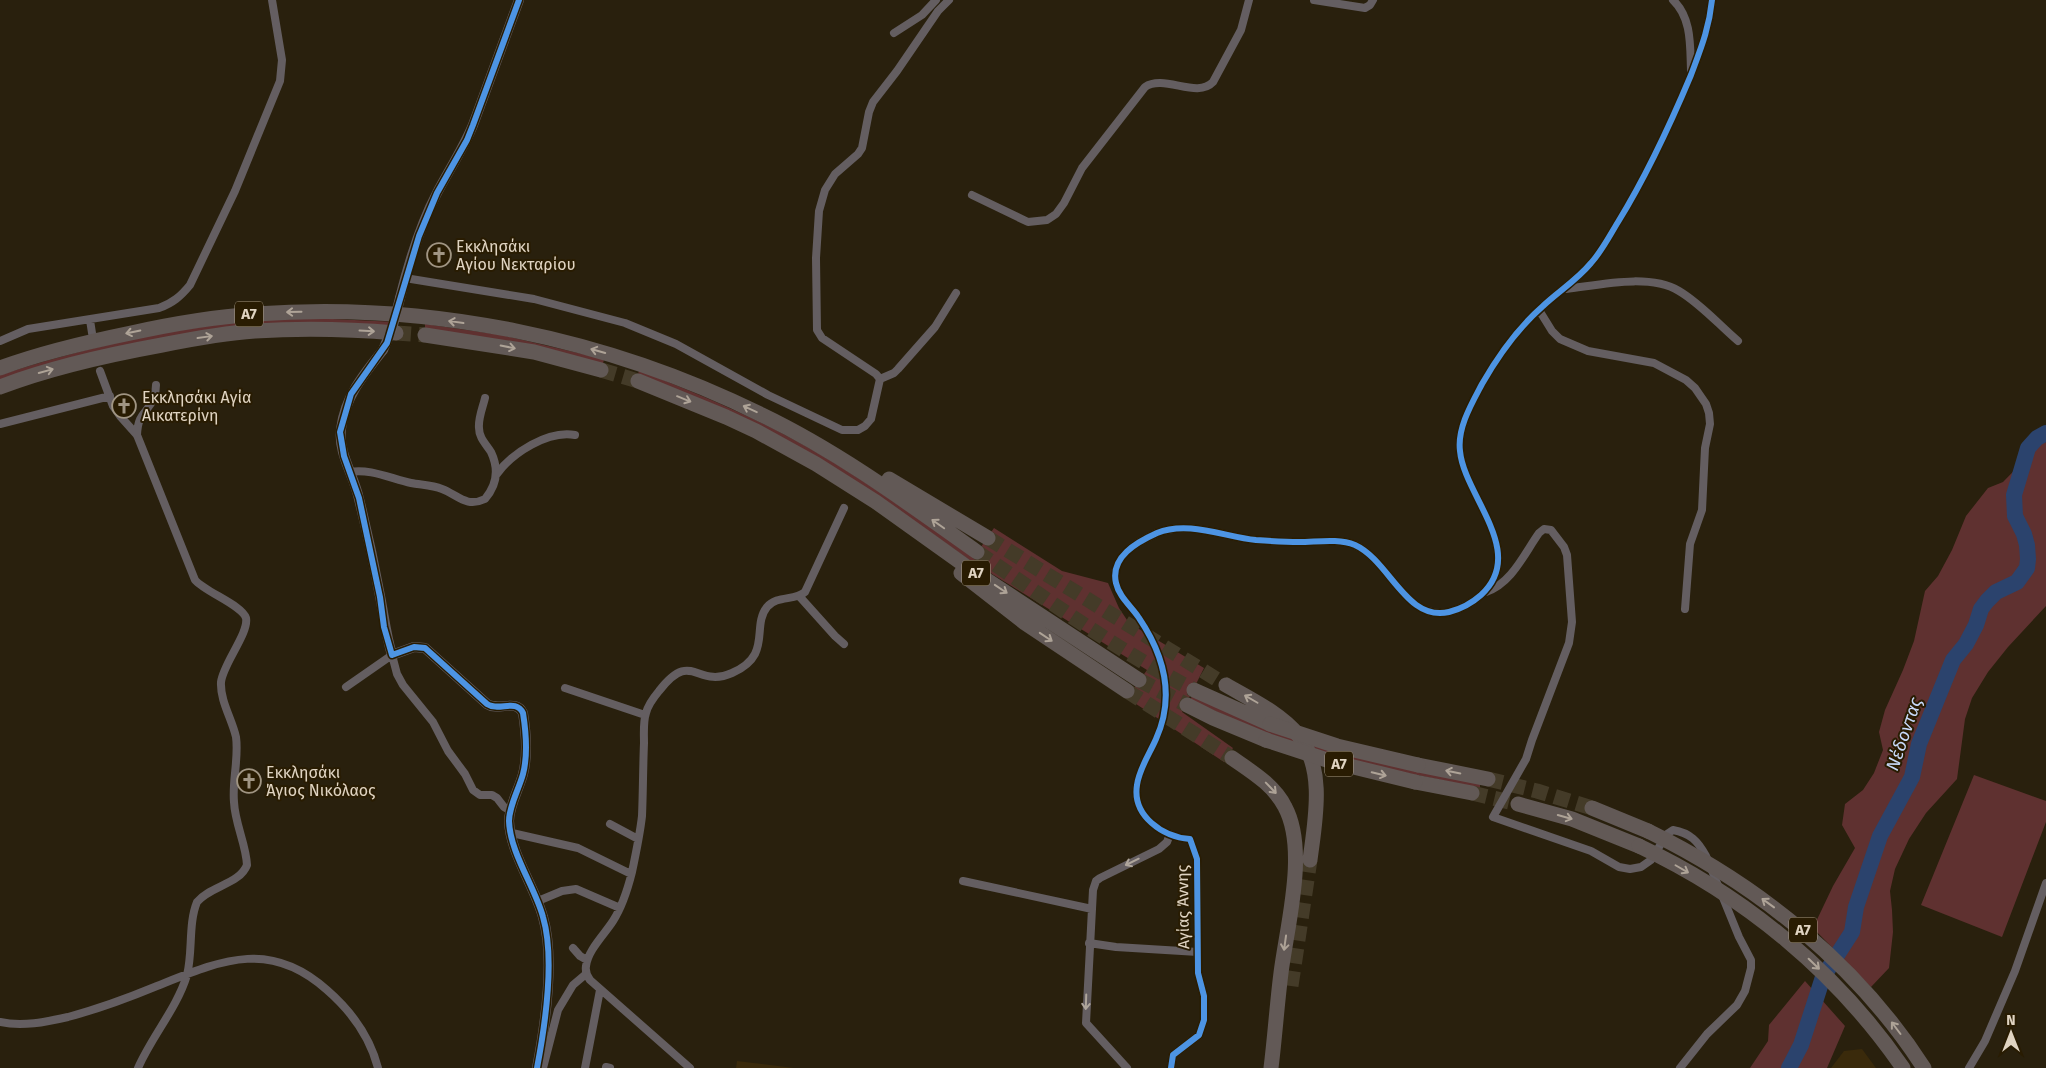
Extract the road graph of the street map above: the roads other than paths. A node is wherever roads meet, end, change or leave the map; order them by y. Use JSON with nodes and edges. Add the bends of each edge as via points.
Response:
{"nodes":[{"id":1,"x":936,"y":0,"type":"edge"},
{"id":2,"x":948,"y":0,"type":"edge"},
{"id":3,"x":1249,"y":0,"type":"edge"},
{"id":4,"x":1314,"y":0,"type":"edge"},
{"id":5,"x":1373,"y":0,"type":"edge"},
{"id":6,"x":1673,"y":0,"type":"edge"},
{"id":7,"x":1712,"y":0,"type":"edge"},
{"id":8,"x":273,"y":1,"type":"edge"},
{"id":9,"x":519,"y":1,"type":"edge"},
{"id":10,"x":894,"y":33,"type":"dead end"},
{"id":11,"x":1691,"y":72,"type":"junction"},
{"id":12,"x":972,"y":195,"type":"dead end"},
{"id":13,"x":405,"y":278,"type":"junction"},
{"id":14,"x":1565,"y":289,"type":"junction"},
{"id":15,"x":956,"y":293,"type":"dead end"},
{"id":16,"x":1539,"y":310,"type":"junction"},
{"id":17,"x":90,"y":320,"type":"junction"},
{"id":18,"x":92,"y":333,"type":"dead end"},
{"id":19,"x":396,"y":333,"type":"tunnel mouth"},
{"id":20,"x":425,"y":335,"type":"tunnel mouth"},
{"id":21,"x":0,"y":341,"type":"edge"},
{"id":22,"x":1738,"y":341,"type":"dead end"},
{"id":23,"x":0,"y":368,"type":"edge"},
{"id":24,"x":601,"y":370,"type":"tunnel mouth"},
{"id":25,"x":100,"y":371,"type":"dead end"},
{"id":26,"x":880,"y":379,"type":"junction"},
{"id":27,"x":638,"y":381,"type":"tunnel mouth"},
{"id":28,"x":156,"y":385,"type":"dead end"},
{"id":29,"x":0,"y":387,"type":"edge"},
{"id":30,"x":110,"y":396,"type":"junction"},
{"id":31,"x":485,"y":398,"type":"dead end"},
{"id":32,"x":0,"y":424,"type":"edge"},
{"id":33,"x":793,"y":431,"type":"junction"},
{"id":34,"x":136,"y":435,"type":"junction"},
{"id":35,"x":575,"y":435,"type":"dead end"},
{"id":36,"x":816,"y":464,"type":"junction"},
{"id":37,"x":350,"y":472,"type":"junction"},
{"id":38,"x":496,"y":474,"type":"junction"},
{"id":39,"x":844,"y":508,"type":"dead end"},
{"id":40,"x":988,"y":538,"type":"tunnel mouth"},
{"id":41,"x":977,"y":552,"type":"tunnel mouth"},
{"id":42,"x":1484,"y":592,"type":"junction"},
{"id":43,"x":800,"y":597,"type":"junction"},
{"id":44,"x":1685,"y":609,"type":"dead end"},
{"id":45,"x":844,"y":644,"type":"dead end"},
{"id":46,"x":392,"y":655,"type":"junction"},
{"id":47,"x":1139,"y":680,"type":"tunnel mouth"},
{"id":48,"x":1226,"y":685,"type":"tunnel mouth"},
{"id":49,"x":346,"y":687,"type":"dead end"},
{"id":50,"x":564,"y":688,"type":"dead end"},
{"id":51,"x":1194,"y":690,"type":"tunnel mouth"},
{"id":52,"x":1127,"y":691,"type":"tunnel mouth"},
{"id":53,"x":1187,"y":705,"type":"tunnel mouth"},
{"id":54,"x":645,"y":715,"type":"junction"},
{"id":55,"x":1232,"y":758,"type":"tunnel mouth"},
{"id":56,"x":1488,"y":779,"type":"tunnel mouth"},
{"id":57,"x":1472,"y":793,"type":"tunnel mouth"},
{"id":58,"x":1518,"y":804,"type":"tunnel mouth"},
{"id":59,"x":1592,"y":808,"type":"tunnel mouth"},
{"id":60,"x":511,"y":811,"type":"junction"},
{"id":61,"x":610,"y":824,"type":"dead end"},
{"id":62,"x":512,"y":833,"type":"junction"},
{"id":63,"x":1170,"y":834,"type":"junction"},
{"id":64,"x":638,"y":839,"type":"junction"},
{"id":65,"x":1310,"y":860,"type":"tunnel mouth"},
{"id":66,"x":631,"y":874,"type":"junction"},
{"id":67,"x":963,"y":881,"type":"dead end"},
{"id":68,"x":2046,"y":883,"type":"edge"},
{"id":69,"x":538,"y":901,"type":"junction"},
{"id":70,"x":620,"y":908,"type":"junction"},
{"id":71,"x":1092,"y":909,"type":"junction"},
{"id":72,"x":1089,"y":943,"type":"junction"},
{"id":73,"x":573,"y":948,"type":"dead end"},
{"id":74,"x":1198,"y":952,"type":"junction"},
{"id":75,"x":587,"y":960,"type":"junction"},
{"id":76,"x":187,"y":974,"type":"junction"},
{"id":77,"x":586,"y":974,"type":"junction"},
{"id":78,"x":1291,"y":986,"type":"tunnel mouth"},
{"id":79,"x":600,"y":990,"type":"junction"},
{"id":80,"x":0,"y":1022,"type":"edge"},
{"id":81,"x":138,"y":1068,"type":"edge"},
{"id":82,"x":378,"y":1068,"type":"edge"},
{"id":83,"x":537,"y":1068,"type":"edge"},
{"id":84,"x":543,"y":1068,"type":"edge"},
{"id":85,"x":585,"y":1068,"type":"edge"},
{"id":86,"x":690,"y":1068,"type":"edge"},
{"id":87,"x":1127,"y":1068,"type":"edge"},
{"id":88,"x":1171,"y":1068,"type":"edge"},
{"id":89,"x":1272,"y":1068,"type":"edge"},
{"id":90,"x":1680,"y":1068,"type":"edge"},
{"id":91,"x":1904,"y":1068,"type":"edge"},
{"id":92,"x":1924,"y":1068,"type":"edge"},
{"id":93,"x":1970,"y":1068,"type":"edge"}],
"edges":[{"from":1,"to":10,"type":"street","via":[[922,16]]},
{"from":2,"to":26,"type":"street","via":[[874,102],[860,151],[854,160],[835,174],[821,202],[816,258],[817,330],[822,338]]},
{"from":3,"to":12,"type":"street","via":[[1241,30],[1213,82],[1201,87],[1157,82],[1144,87],[1082,168],[1056,214],[1047,220],[1028,222]]},
{"from":4,"to":5,"type":"street","via":[[1365,8]]},
{"from":6,"to":11,"type":"street","via":[[1685,18]]},
{"from":7,"to":11,"type":"street","via":[[1709,25]]},
{"from":8,"to":17,"type":"street","via":[[282,60],[280,81],[235,192],[190,285],[171,304]]},
{"from":9,"to":13,"type":"street","via":[[473,125],[434,199]]},
{"from":11,"to":14,"type":"street","via":[[1677,109],[1633,196],[1596,259]]},
{"from":13,"to":26,"type":"street","via":[[534,299],[625,323],[676,344],[768,395],[842,430],[858,430],[869,423]]},
{"from":13,"to":37,"type":"street","bridge":true,"via":[[383,350],[358,382],[346,406],[340,432]]},
{"from":14,"to":16,"type":"street"},
{"from":14,"to":22,"type":"street","via":[[1636,282],[1667,285],[1680,292]]},
{"from":15,"to":26,"type":"street","via":[[935,327],[898,370]]},
{"from":16,"to":42,"type":"street","via":[[1507,346],[1484,381],[1460,439],[1461,461],[1491,526],[1497,548],[1494,578]]},
{"from":16,"to":44,"type":"street","via":[[1560,339],[1588,351],[1654,363],[1686,380],[1706,404],[1710,424],[1705,448],[1702,510],[1690,544]]},
{"from":17,"to":18,"type":"street"},
{"from":17,"to":21,"type":"street","via":[[28,329]]},
{"from":29,"to":19,"type":"highway","number":"Α7","one_way":true,"via":[[46,371],[121,352],[229,334],[311,329]]},
{"from":20,"to":24,"type":"highway","one_way":true,"via":[[534,352]]},
{"from":33,"to":23,"type":"highway","number":"Α7","one_way":true,"via":[[705,389],[606,353],[504,329],[407,316],[313,312],[226,317],[116,336],[59,349]]},
{"from":25,"to":30,"type":"street"},
{"from":27,"to":36,"type":"highway","number":"Α7","one_way":true,"via":[[726,417]]},
{"from":28,"to":34,"type":"street","via":[[154,398],[141,413]]},
{"from":30,"to":32,"type":"street"},
{"from":30,"to":34,"type":"street","via":[[113,406]]},
{"from":31,"to":38,"type":"street","via":[[479,428],[495,464]]},
{"from":33,"to":40,"type":"highway","via":[[880,474]]},
{"from":41,"to":33,"type":"highway","number":"Α7","one_way":true,"via":[[886,487]]},
{"from":34,"to":76,"type":"street","via":[[195,580],[246,617],[246,627],[221,681],[235,736],[234,802],[247,865],[241,875],[210,891],[197,902]]},
{"from":35,"to":38,"type":"street","via":[[559,435],[531,446],[510,457]]},
{"from":36,"to":47,"type":"highway","number":"Α7","one_way":true},
{"from":36,"to":52,"type":"highway","one_way":true,"via":[[1025,623]]},
{"from":37,"to":38,"type":"street","via":[[365,471],[441,488],[474,503],[489,494]]},
{"from":37,"to":46,"type":"street","via":[[359,498]]},
{"from":39,"to":43,"type":"street","via":[[809,585]]},
{"from":42,"to":63,"type":"street","name":"Αγίας Άννης","via":[[1458,609],[1433,613],[1416,605],[1376,561],[1355,545],[1336,542],[1252,540],[1186,529],[1158,533],[1132,548],[1120,558],[1115,573],[1116,585],[1138,616],[1156,650],[1166,679],[1166,708],[1137,784],[1138,802],[1153,824]]},
{"from":42,"to":90,"type":"street","name":"Αγίας Άννης","via":[[1510,576],[1544,529],[1551,530],[1564,547],[1572,622],[1569,643],[1526,759],[1493,817],[1591,851],[1625,869],[1641,867],[1651,860],[1666,834],[1673,830],[1687,834],[1700,844],[1751,960],[1745,991],[1736,1005]]},
{"from":43,"to":45,"type":"street"},
{"from":43,"to":54,"type":"street","via":[[769,604],[764,611],[757,650],[747,663],[723,676],[712,677],[680,670],[660,690]]},
{"from":46,"to":49,"type":"street"},
{"from":46,"to":60,"type":"street","via":[[403,685],[433,722],[473,790],[496,798]]},
{"from":46,"to":60,"type":"street","via":[[414,646],[425,648],[492,707],[512,705],[521,709],[525,756],[522,778]]},
{"from":65,"to":48,"type":"highway","one_way":true,"via":[[1317,792],[1305,745],[1298,734],[1276,716]]},
{"from":50,"to":54,"type":"street"},
{"from":56,"to":51,"type":"highway","number":"Α7","one_way":true,"bridge":true,"via":[[1337,746],[1270,724]]},
{"from":53,"to":57,"type":"highway","number":"Α7","one_way":true,"bridge":true,"via":[[1266,740],[1333,762]]},
{"from":54,"to":64,"type":"street","via":[[642,817]]},
{"from":55,"to":89,"type":"highway","one_way":true,"via":[[1273,790],[1285,807],[1296,847]]},
{"from":58,"to":91,"type":"highway","number":"Α7","one_way":true,"bridge":true,"via":[[1572,819],[1639,846],[1734,900],[1801,951],[1860,1011]]},
{"from":92,"to":59,"type":"highway","number":"Α7","one_way":true,"bridge":true,"via":[[1873,999],[1812,938],[1743,886],[1695,856],[1648,831]]},
{"from":60,"to":62,"type":"street"},
{"from":61,"to":64,"type":"street"},
{"from":62,"to":66,"type":"street","via":[[578,848]]},
{"from":62,"to":69,"type":"street"},
{"from":63,"to":71,"type":"street","one_way":true,"via":[[1159,849],[1096,882]]},
{"from":63,"to":74,"type":"street","name":"Αγίας Άννης","via":[[1190,839],[1196,853]]},
{"from":64,"to":66,"type":"street"},
{"from":66,"to":70,"type":"street"},
{"from":67,"to":71,"type":"street"},
{"from":68,"to":93,"type":"street","via":[[2015,971]]},
{"from":69,"to":70,"type":"street","via":[[576,889]]},
{"from":69,"to":83,"type":"street","via":[[545,923],[548,955],[544,1022]]},
{"from":70,"to":75,"type":"street"},
{"from":71,"to":72,"type":"street"},
{"from":72,"to":74,"type":"street"},
{"from":72,"to":87,"type":"street","one_way":true,"via":[[1087,1025]]},
{"from":73,"to":75,"type":"street"},
{"from":74,"to":88,"type":"street","name":"Αγίας Άννης","via":[[1198,974],[1205,1002],[1204,1025],[1198,1037],[1173,1055]]},
{"from":75,"to":77,"type":"street"},
{"from":76,"to":80,"type":"street","via":[[86,1012],[50,1021]]},
{"from":76,"to":81,"type":"street","via":[[177,999]]},
{"from":76,"to":82,"type":"street","via":[[213,964],[244,958],[275,961],[299,970],[324,987],[352,1016],[368,1041]]},
{"from":77,"to":79,"type":"street"},
{"from":77,"to":84,"type":"street","via":[[573,985],[558,1010]]},
{"from":78,"to":89,"type":"highway"},
{"from":79,"to":85,"type":"street"},
{"from":79,"to":86,"type":"street"}]}
